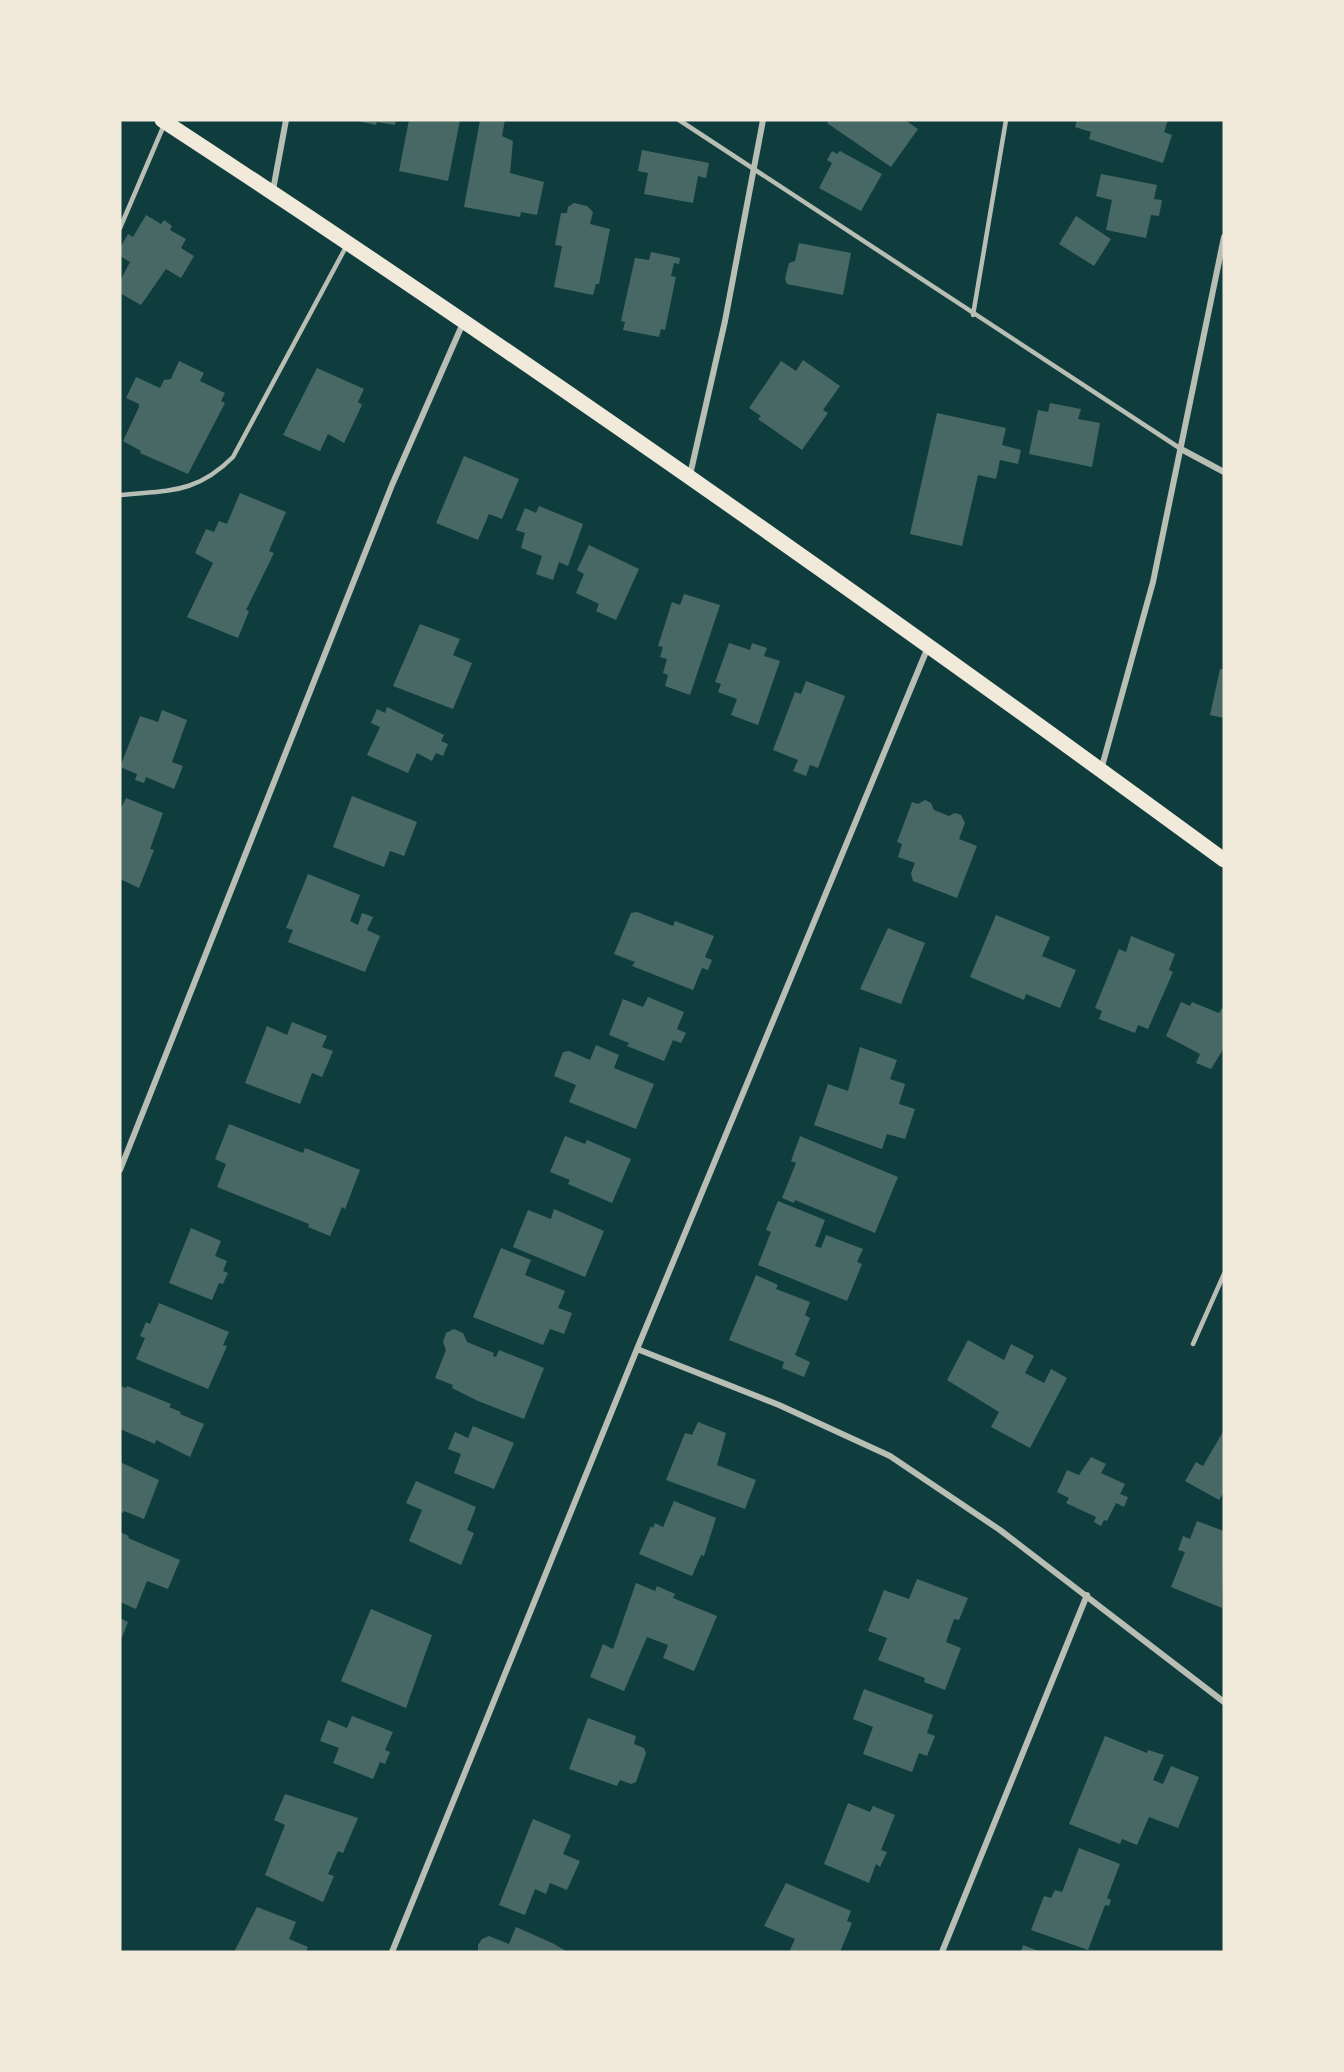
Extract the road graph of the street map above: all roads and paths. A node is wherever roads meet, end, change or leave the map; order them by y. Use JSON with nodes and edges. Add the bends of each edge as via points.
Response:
{"nodes":[{"id":1,"x":286,"y":120,"type":"edge"},
{"id":2,"x":679,"y":120,"type":"edge"},
{"id":3,"x":763,"y":120,"type":"edge"},
{"id":4,"x":1006,"y":120,"type":"edge"},
{"id":5,"x":164,"y":121,"type":"edge"},
{"id":6,"x":754,"y":169,"type":"junction"},
{"id":7,"x":273,"y":192,"type":"junction"},
{"id":8,"x":120,"y":228,"type":"edge"},
{"id":9,"x":1224,"y":237,"type":"edge"},
{"id":10,"x":348,"y":243,"type":"junction"},
{"id":11,"x":973,"y":315,"type":"junction"},
{"id":12,"x":464,"y":320,"type":"junction"},
{"id":13,"x":1181,"y":449,"type":"junction"},
{"id":14,"x":1224,"y":472,"type":"edge"},
{"id":15,"x":689,"y":477,"type":"junction"},
{"id":16,"x":120,"y":495,"type":"edge"},
{"id":17,"x":928,"y":647,"type":"junction"},
{"id":18,"x":1101,"y":770,"type":"junction"},
{"id":19,"x":1224,"y":860,"type":"edge"},
{"id":20,"x":120,"y":1170,"type":"edge"},
{"id":21,"x":1224,"y":1274,"type":"edge"},
{"id":22,"x":1192,"y":1344,"type":"dead end"},
{"id":23,"x":637,"y":1349,"type":"junction"},
{"id":24,"x":1087,"y":1595,"type":"junction"},
{"id":25,"x":1224,"y":1702,"type":"edge"},
{"id":26,"x":392,"y":1952,"type":"edge"},
{"id":27,"x":942,"y":1952,"type":"edge"}],
"edges":[{"from":1,"to":7,"type":"street"},
{"from":2,"to":6,"type":"lane"},
{"from":3,"to":6,"type":"street"},
{"from":4,"to":11,"type":"lane"},
{"from":5,"to":7,"type":"main road"},
{"from":5,"to":8,"type":"lane"},
{"from":6,"to":11,"type":"lane"},
{"from":6,"to":15,"type":"street","via":[[725,321]]},
{"from":7,"to":10,"type":"main road"},
{"from":9,"to":13,"type":"street"},
{"from":10,"to":12,"type":"main road"},
{"from":10,"to":16,"type":"lane","via":[[233,457],[215,475],[193,486]]},
{"from":11,"to":13,"type":"lane"},
{"from":12,"to":15,"type":"main road"},
{"from":12,"to":20,"type":"street","via":[[392,485]]},
{"from":13,"to":14,"type":"street"},
{"from":13,"to":18,"type":"street","via":[[1153,582]]},
{"from":15,"to":17,"type":"main road"},
{"from":17,"to":18,"type":"main road"},
{"from":17,"to":23,"type":"street"},
{"from":18,"to":19,"type":"main road"},
{"from":21,"to":22,"type":"lane"},
{"from":23,"to":24,"type":"street","via":[[779,1405],[890,1456]]},
{"from":23,"to":26,"type":"street"},
{"from":24,"to":25,"type":"street"},
{"from":24,"to":27,"type":"street"}]}
